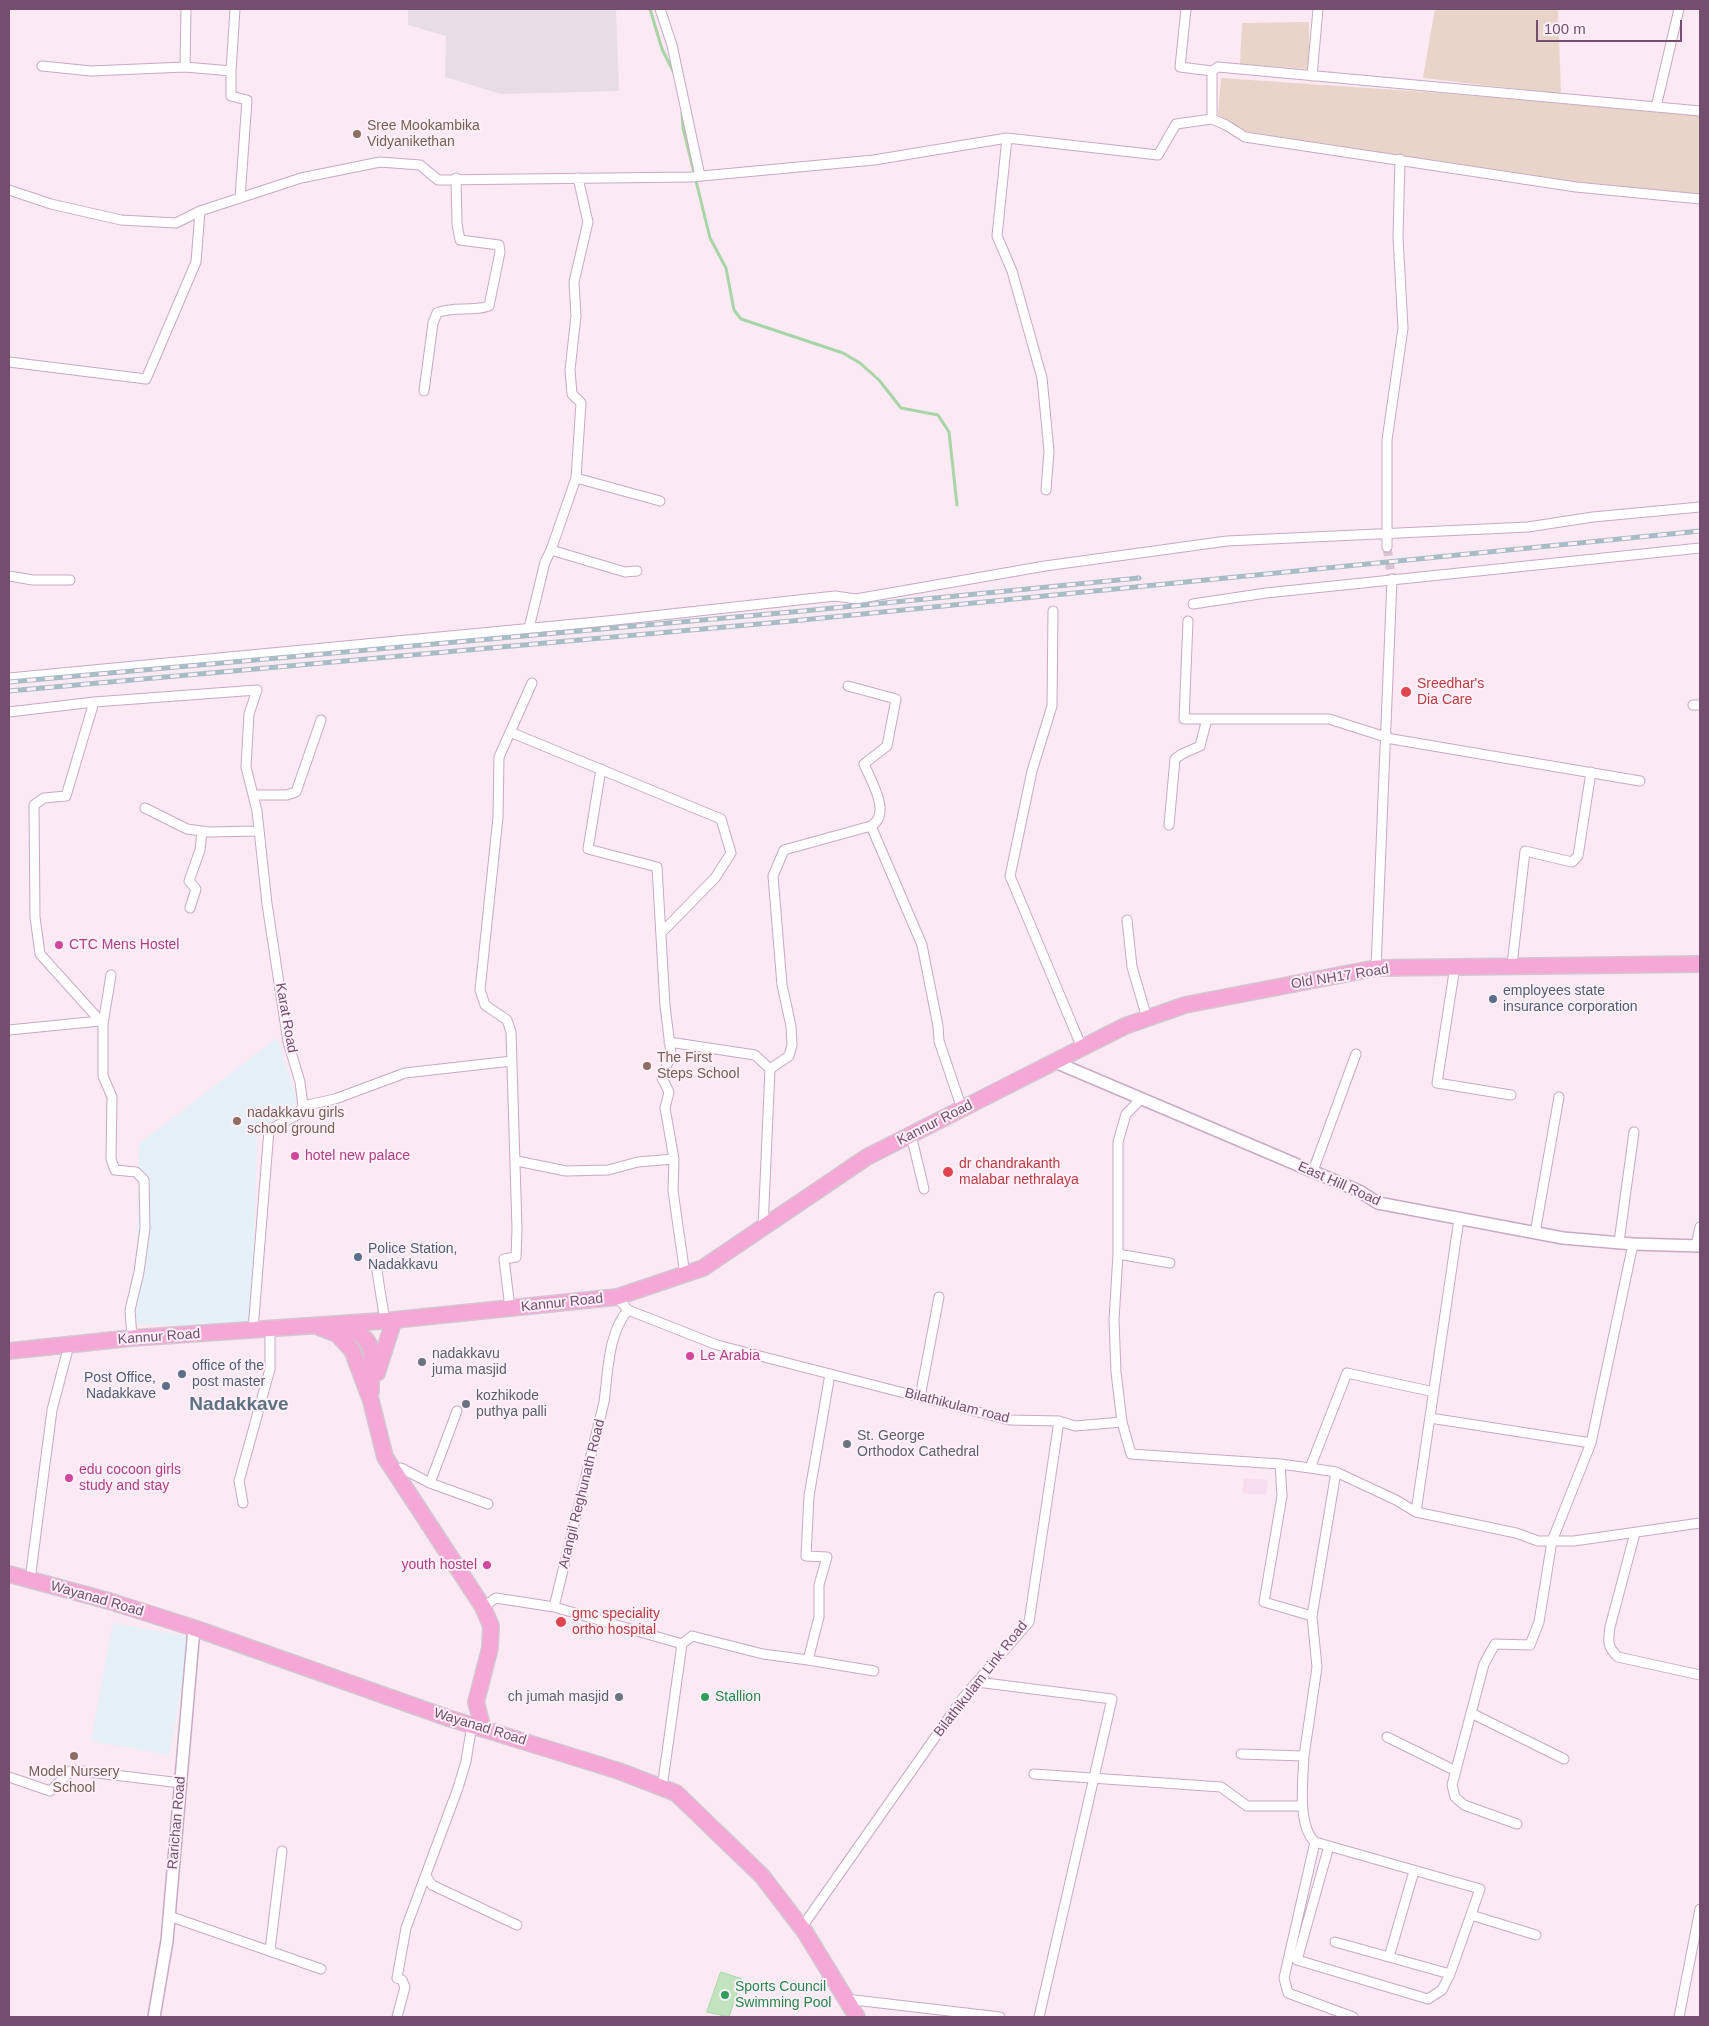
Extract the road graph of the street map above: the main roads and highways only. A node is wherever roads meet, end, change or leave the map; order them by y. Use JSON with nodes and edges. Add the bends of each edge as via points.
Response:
{"nodes":[{"id":1,"x":1700,"y":964,"type":"edge"},
{"id":2,"x":1055,"y":1062,"type":"joint"},
{"id":3,"x":389,"y":1320,"type":"junction"},
{"id":4,"x":334,"y":1324,"type":"junction"},
{"id":5,"x":318,"y":1326,"type":"junction"},
{"id":6,"x":9,"y":1351,"type":"edge"},
{"id":7,"x":371,"y":1401,"type":"junction"},
{"id":8,"x":9,"y":1574,"type":"edge"},
{"id":9,"x":476,"y":1702,"type":"junction"},
{"id":10,"x":448,"y":1718,"type":"junction"},
{"id":11,"x":477,"y":1727,"type":"junction"},
{"id":12,"x":857,"y":2017,"type":"edge"}],
"edges":[{"from":1,"to":2,"type":"main road","name":"Old NH17 Road","via":[[1376,968],[1185,1004],[1125,1026]]},
{"from":2,"to":3,"type":"main road","name":"Kannur Road","via":[[867,1157],[703,1268],[618,1297]]},
{"from":3,"to":4,"type":"main road","name":"Kannur Road"},
{"from":3,"to":7,"type":"main road"},
{"from":4,"to":5,"type":"main road","name":"Kannur Road"},
{"from":4,"to":7,"type":"main road","via":[[360,1331],[369,1341]]},
{"from":5,"to":6,"type":"main road","name":"Kannur Road","via":[[132,1338]]},
{"from":5,"to":7,"type":"main road","via":[[337,1334],[352,1350]]},
{"from":7,"to":9,"type":"main road","via":[[385,1456],[483,1606],[491,1626],[490,1648]]},
{"from":8,"to":10,"type":"main road","name":"Wayanad Road","via":[[194,1628]]},
{"from":9,"to":10,"type":"main road","via":[[464,1714]]},
{"from":9,"to":11,"type":"main road"},
{"from":10,"to":11,"type":"main road","name":"Wayanad Road"},
{"from":11,"to":12,"type":"main road","name":"Wayanad Road","via":[[619,1770],[676,1793],[762,1876],[802,1927]]}]}
